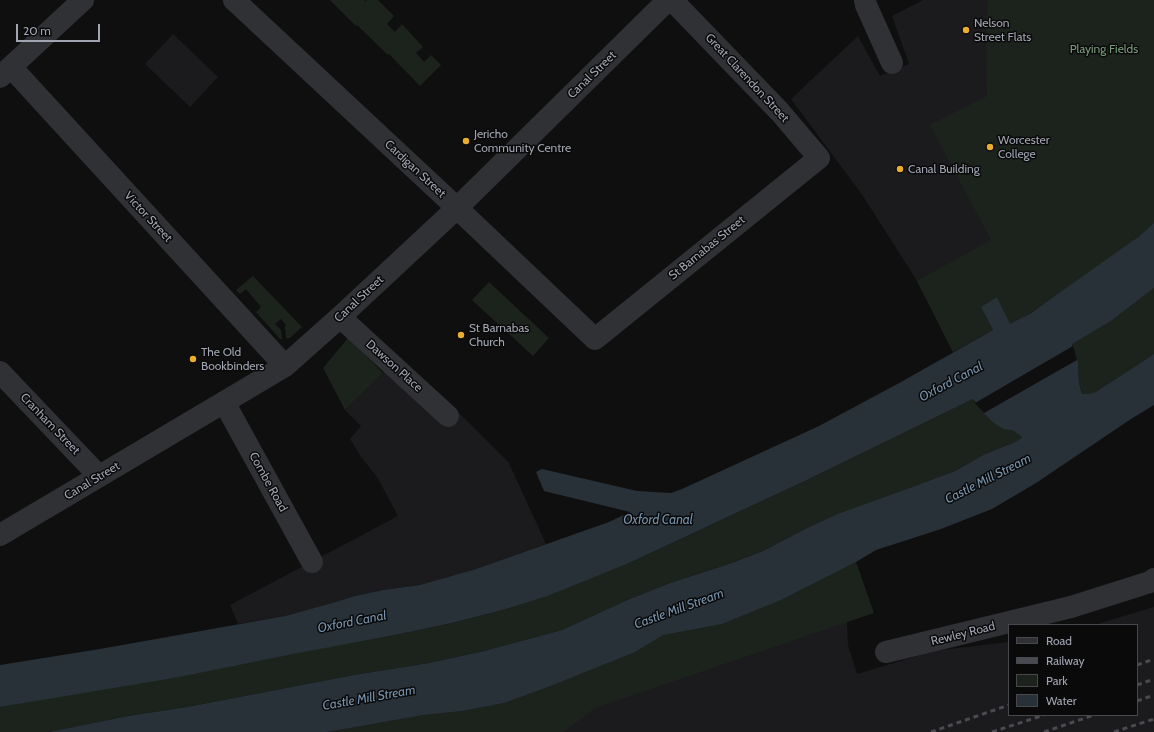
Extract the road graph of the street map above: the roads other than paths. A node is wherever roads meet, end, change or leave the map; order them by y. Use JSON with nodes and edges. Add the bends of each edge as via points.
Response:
{"nodes":[{"id":1,"x":83,"y":0,"type":"edge"},
{"id":2,"x":234,"y":0,"type":"edge"},
{"id":3,"x":668,"y":0,"type":"edge"},
{"id":4,"x":672,"y":0,"type":"edge"},
{"id":5,"x":865,"y":0,"type":"edge"},
{"id":6,"x":892,"y":63,"type":"dead end"},
{"id":7,"x":5,"y":72,"type":"edge"},
{"id":8,"x":819,"y":158,"type":"joint"},
{"id":9,"x":457,"y":208,"type":"junction"},
{"id":10,"x":340,"y":317,"type":"junction"},
{"id":11,"x":595,"y":339,"type":"joint"},
{"id":12,"x":285,"y":366,"type":"junction"},
{"id":13,"x":0,"y":372,"type":"edge"},
{"id":14,"x":224,"y":402,"type":"junction"},
{"id":15,"x":448,"y":416,"type":"dead end"},
{"id":16,"x":99,"y":476,"type":"junction"},
{"id":17,"x":0,"y":535,"type":"edge"},
{"id":18,"x":312,"y":562,"type":"dead end"},
{"id":19,"x":1154,"y":579,"type":"edge"},
{"id":20,"x":886,"y":652,"type":"dead end"}],
"edges":[{"from":1,"to":7,"type":"street"},
{"from":2,"to":9,"type":"street","name":"Cardigan Street"},
{"from":3,"to":9,"type":"street","name":"Canal Street"},
{"from":4,"to":8,"type":"street","name":"Great Clarendon Street","via":[[780,112]]},
{"from":5,"to":6,"type":"street"},
{"from":7,"to":12,"type":"street","name":"Victor Street"},
{"from":8,"to":11,"type":"street","name":"St Barnabas Street"},
{"from":9,"to":10,"type":"street","name":"Canal Street"},
{"from":9,"to":11,"type":"street","name":"Cardigan Street"},
{"from":10,"to":12,"type":"street","name":"Canal Street"},
{"from":10,"to":15,"type":"street","name":"Dawson Place"},
{"from":12,"to":14,"type":"street","name":"Canal Street"},
{"from":13,"to":16,"type":"street","name":"Cranham Street"},
{"from":14,"to":16,"type":"street","name":"Canal Street"},
{"from":14,"to":18,"type":"street","name":"Combe Road"},
{"from":16,"to":17,"type":"street","name":"Canal Street"},
{"from":19,"to":20,"type":"street","name":"Rewley Road","via":[[1071,607]]}]}
